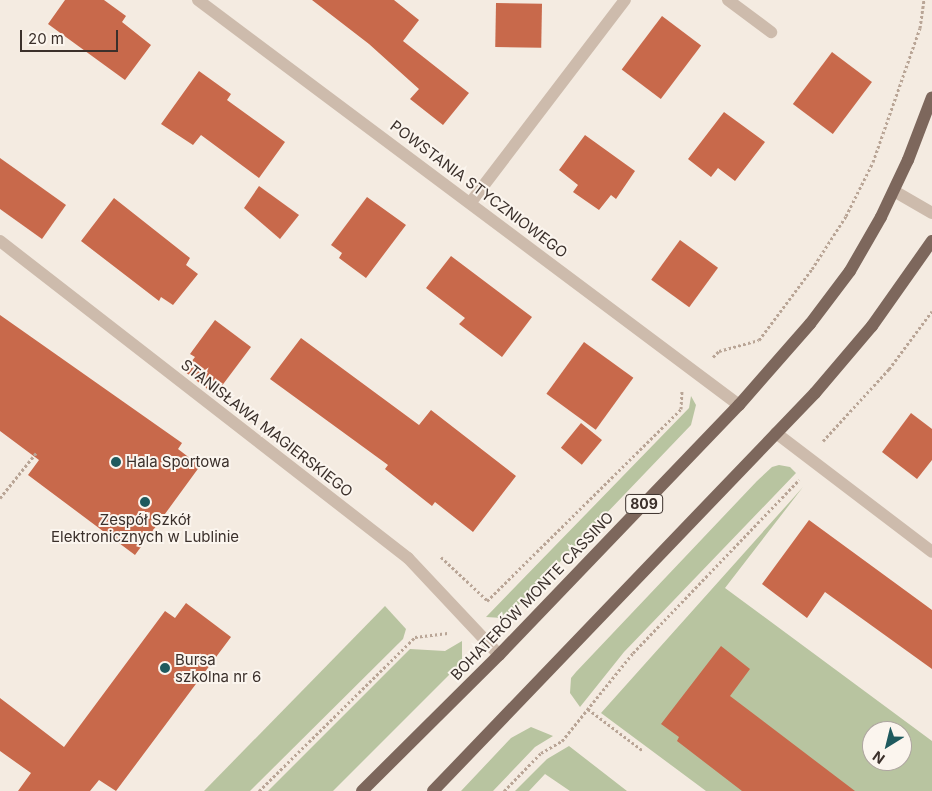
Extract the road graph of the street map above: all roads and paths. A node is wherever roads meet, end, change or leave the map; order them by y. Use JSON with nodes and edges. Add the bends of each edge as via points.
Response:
{"nodes":[{"id":1,"x":198,"y":0,"type":"edge"},
{"id":2,"x":625,"y":0,"type":"edge"},
{"id":3,"x":728,"y":0,"type":"edge"},
{"id":4,"x":924,"y":0,"type":"edge"},
{"id":5,"x":771,"y":32,"type":"dead end"},
{"id":6,"x":932,"y":97,"type":"edge"},
{"id":7,"x":894,"y":191,"type":"junction"},
{"id":8,"x":471,"y":202,"type":"junction"},
{"id":9,"x":932,"y":213,"type":"edge"},
{"id":10,"x":0,"y":241,"type":"edge"},
{"id":11,"x":932,"y":241,"type":"edge"},
{"id":12,"x":932,"y":311,"type":"edge"},
{"id":13,"x":712,"y":358,"type":"dead end"},
{"id":14,"x":682,"y":387,"type":"dead end"},
{"id":15,"x":739,"y":405,"type":"junction"},
{"id":16,"x":776,"y":433,"type":"junction"},
{"id":17,"x":36,"y":453,"type":"dead end"},
{"id":18,"x":812,"y":462,"type":"junction"},
{"id":19,"x":0,"y":498,"type":"edge"},
{"id":20,"x":932,"y":552,"type":"edge"},
{"id":21,"x":467,"y":620,"type":"junction"},
{"id":22,"x":499,"y":655,"type":"junction"},
{"id":23,"x":588,"y":709,"type":"junction"},
{"id":24,"x":642,"y":750,"type":"dead end"},
{"id":25,"x":259,"y":791,"type":"edge"},
{"id":26,"x":362,"y":791,"type":"edge"},
{"id":27,"x":433,"y":791,"type":"edge"},
{"id":28,"x":504,"y":791,"type":"edge"}],
"edges":[{"from":1,"to":8,"type":"street","name":"POWSTANIA STYCZNIOWEGO"},
{"from":2,"to":8,"type":"street"},
{"from":3,"to":5,"type":"street"},
{"from":4,"to":13,"type":"path","via":[[920,28],[877,153],[846,216],[812,269],[758,340],[719,351]]},
{"from":6,"to":7,"type":"main road","name":"BOHATERÓW MONTE CASSINO","number":"809"},
{"from":7,"to":9,"type":"street"},
{"from":7,"to":15,"type":"main road","name":"BOHATERÓW MONTE CASSINO","number":"809","via":[[834,295]]},
{"from":8,"to":15,"type":"street","name":"POWSTANIA STYCZNIOWEGO"},
{"from":10,"to":21,"type":"street","name":"STANISŁAWA MAGIERSKIEGO","via":[[408,558]]},
{"from":11,"to":16,"type":"main road","via":[[848,356]]},
{"from":12,"to":18,"type":"path","via":[[888,368],[822,442]]},
{"from":14,"to":21,"type":"path","via":[[681,409]]},
{"from":15,"to":22,"type":"main road","name":"BOHATERÓW MONTE CASSINO","number":"809"},
{"from":16,"to":18,"type":"street"},
{"from":16,"to":27,"type":"main road"},
{"from":17,"to":19,"type":"path"},
{"from":18,"to":20,"type":"street"},
{"from":18,"to":23,"type":"path","via":[[633,653]]},
{"from":21,"to":22,"type":"street","name":"STANISŁAWA MAGIERSKIEGO"},
{"from":21,"to":25,"type":"path","via":[[448,633],[415,637]]},
{"from":22,"to":26,"type":"main road","name":"BOHATERÓW MONTE CASSINO","number":"809"},
{"from":23,"to":24,"type":"path"},
{"from":23,"to":28,"type":"path","via":[[562,741],[541,753]]}]}
